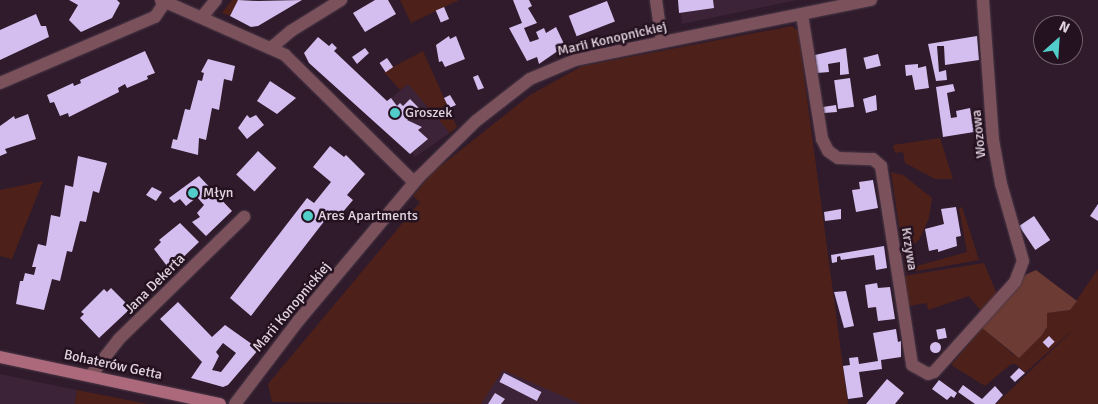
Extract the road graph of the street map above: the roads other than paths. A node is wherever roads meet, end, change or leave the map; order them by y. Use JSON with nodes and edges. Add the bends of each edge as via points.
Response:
{"nodes":[{"id":1,"x":216,"y":0,"type":"edge"},
{"id":2,"x":341,"y":0,"type":"edge"},
{"id":3,"x":656,"y":0,"type":"edge"},
{"id":4,"x":871,"y":0,"type":"edge"},
{"id":5,"x":983,"y":0,"type":"edge"},
{"id":6,"x":163,"y":1,"type":"edge"},
{"id":7,"x":802,"y":15,"type":"junction"},
{"id":8,"x":202,"y":17,"type":"junction"},
{"id":9,"x":662,"y":42,"type":"junction"},
{"id":10,"x":272,"y":47,"type":"junction"},
{"id":11,"x":0,"y":83,"type":"edge"},
{"id":12,"x":414,"y":182,"type":"junction"},
{"id":13,"x":244,"y":217,"type":"dead end"},
{"id":14,"x":1023,"y":261,"type":"joint"},
{"id":15,"x":0,"y":357,"type":"edge"},
{"id":16,"x":90,"y":375,"type":"junction"},
{"id":17,"x":220,"y":404,"type":"edge"},
{"id":18,"x":235,"y":404,"type":"edge"}],
"edges":[{"from":1,"to":8,"type":"street"},
{"from":2,"to":10,"type":"street","via":[[291,31]]},
{"from":3,"to":9,"type":"street"},
{"from":4,"to":7,"type":"street","name":"Marii Konopnickiej"},
{"from":5,"to":14,"type":"street","name":"Wozowa","via":[[993,140],[1001,184]]},
{"from":6,"to":8,"type":"street"},
{"from":6,"to":11,"type":"street","via":[[155,17]]},
{"from":7,"to":9,"type":"street","name":"Marii Konopnickiej"},
{"from":7,"to":14,"type":"street","name":"Krzywa","via":[[822,139],[828,151],[838,158],[873,159],[881,166],[912,365],[928,374],[934,372],[1015,282]]},
{"from":8,"to":10,"type":"street"},
{"from":9,"to":12,"type":"street","name":"Marii Konopnickiej","via":[[575,60],[530,79],[476,121]]},
{"from":10,"to":12,"type":"street","via":[[295,64]]},
{"from":12,"to":18,"type":"street","name":"Marii Konopnickiej","via":[[299,320]]},
{"from":13,"to":16,"type":"street","name":"Jana Dekerta","via":[[119,340]]},
{"from":15,"to":16,"type":"main road","name":"Bohaterów Getta"},
{"from":16,"to":17,"type":"main road","name":"Bohaterów Getta"}]}
